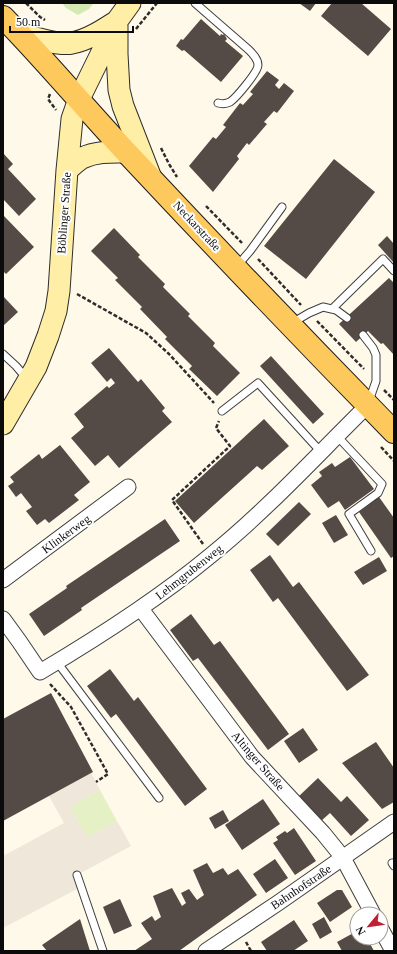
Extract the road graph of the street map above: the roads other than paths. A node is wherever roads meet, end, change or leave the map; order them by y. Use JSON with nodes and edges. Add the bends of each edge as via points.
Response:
{"nodes":[{"id":1,"x":130,"y":3,"type":"edge"},
{"id":2,"x":195,"y":3,"type":"edge"},
{"id":3,"x":3,"y":17,"type":"edge"},
{"id":4,"x":117,"y":21,"type":"junction"},
{"id":5,"x":19,"y":33,"type":"junction"},
{"id":6,"x":79,"y":99,"type":"junction"},
{"id":7,"x":218,"y":103,"type":"dead end"},
{"id":8,"x":127,"y":152,"type":"junction"},
{"id":9,"x":67,"y":170,"type":"junction"},
{"id":10,"x":152,"y":178,"type":"junction"},
{"id":11,"x":282,"y":207,"type":"dead end"},
{"id":12,"x":235,"y":267,"type":"junction"},
{"id":13,"x":394,"y":271,"type":"edge"},
{"id":14,"x":332,"y":309,"type":"junction"},
{"id":15,"x":346,"y":318,"type":"dead end"},
{"id":16,"x":289,"y":324,"type":"junction"},
{"id":17,"x":363,"y":335,"type":"dead end"},
{"id":18,"x":375,"y":338,"type":"dead end"},
{"id":19,"x":369,"y":344,"type":"junction"},
{"id":20,"x":3,"y":354,"type":"edge"},
{"id":21,"x":29,"y":380,"type":"junction"},
{"id":22,"x":368,"y":405,"type":"junction"},
{"id":23,"x":222,"y":411,"type":"road end"},
{"id":24,"x":3,"y":424,"type":"edge"},
{"id":25,"x":394,"y":432,"type":"edge"},
{"id":26,"x":337,"y":436,"type":"junction"},
{"id":27,"x":321,"y":452,"type":"junction"},
{"id":28,"x":128,"y":487,"type":"dead end"},
{"id":29,"x":371,"y":551,"type":"dead end"},
{"id":30,"x":3,"y":580,"type":"edge"},
{"id":31,"x":141,"y":609,"type":"junction"},
{"id":32,"x":3,"y":619,"type":"edge"},
{"id":33,"x":57,"y":662,"type":"junction"},
{"id":34,"x":159,"y":798,"type":"dead end"},
{"id":35,"x":394,"y":822,"type":"edge"},
{"id":36,"x":343,"y":858,"type":"junction"},
{"id":37,"x":77,"y":875,"type":"dead end"},
{"id":38,"x":369,"y":906,"type":"edge"},
{"id":39,"x":103,"y":951,"type":"edge"},
{"id":40,"x":206,"y":951,"type":"edge"}],
"edges":[{"from":1,"to":4,"type":"main road","name":"Böblinger Straße"},
{"from":2,"to":7,"type":"lane","via":[[249,50],[258,64],[251,78],[234,98],[228,103]]},
{"from":3,"to":5,"type":"main road","name":"Neckarstraße"},
{"from":4,"to":5,"type":"main road","via":[[97,34],[71,44]]},
{"from":4,"to":6,"type":"main road","name":"Böblinger Straße"},
{"from":4,"to":10,"type":"main road","via":[[119,90]]},
{"from":5,"to":6,"type":"main road","name":"Neckarstraße"},
{"from":6,"to":8,"type":"main road","name":"Neckarstraße"},
{"from":6,"to":9,"type":"main road","name":"Böblinger Straße","via":[[72,123]]},
{"from":8,"to":9,"type":"main road","via":[[96,153],[81,159]]},
{"from":8,"to":10,"type":"main road","name":"Neckarstraße"},
{"from":9,"to":21,"type":"main road","name":"Böblinger Straße","via":[[56,311]]},
{"from":10,"to":12,"type":"main road","name":"Neckarstraße"},
{"from":11,"to":12,"type":"lane"},
{"from":12,"to":16,"type":"main road","name":"Neckarstraße"},
{"from":13,"to":14,"type":"lane","via":[[383,259]]},
{"from":14,"to":15,"type":"lane"},
{"from":14,"to":16,"type":"lane","via":[[323,307]]},
{"from":16,"to":22,"type":"main road","name":"Neckarstraße"},
{"from":17,"to":19,"type":"lane"},
{"from":18,"to":19,"type":"lane"},
{"from":19,"to":22,"type":"lane","via":[[376,355],[376,381]]},
{"from":20,"to":21,"type":"lane"},
{"from":21,"to":24,"type":"main road","name":"Böblinger Straße"},
{"from":22,"to":25,"type":"main road","name":"Neckarstraße"},
{"from":22,"to":26,"type":"street","name":"Lehmgrubenweg"},
{"from":23,"to":27,"type":"lane","via":[[258,383]]},
{"from":26,"to":27,"type":"street","name":"Lehmgrubenweg"},
{"from":26,"to":29,"type":"lane","via":[[382,484],[378,493],[349,514]]},
{"from":27,"to":31,"type":"street","name":"Lehmgrubenweg","via":[[212,555]]},
{"from":28,"to":30,"type":"street","name":"Klinkerweg"},
{"from":31,"to":33,"type":"street","name":"Lehmgrubenweg"},
{"from":31,"to":36,"type":"street","name":"Altinger Straße","via":[[252,757]]},
{"from":32,"to":33,"type":"street","name":"Lehmgrubenweg","via":[[40,672]]},
{"from":33,"to":34,"type":"lane"},
{"from":35,"to":36,"type":"street","name":"Bahnhofstraße"},
{"from":36,"to":38,"type":"street","name":"Altinger Straße"},
{"from":36,"to":40,"type":"street","name":"Bahnhofstraße"},
{"from":37,"to":39,"type":"lane"}]}
